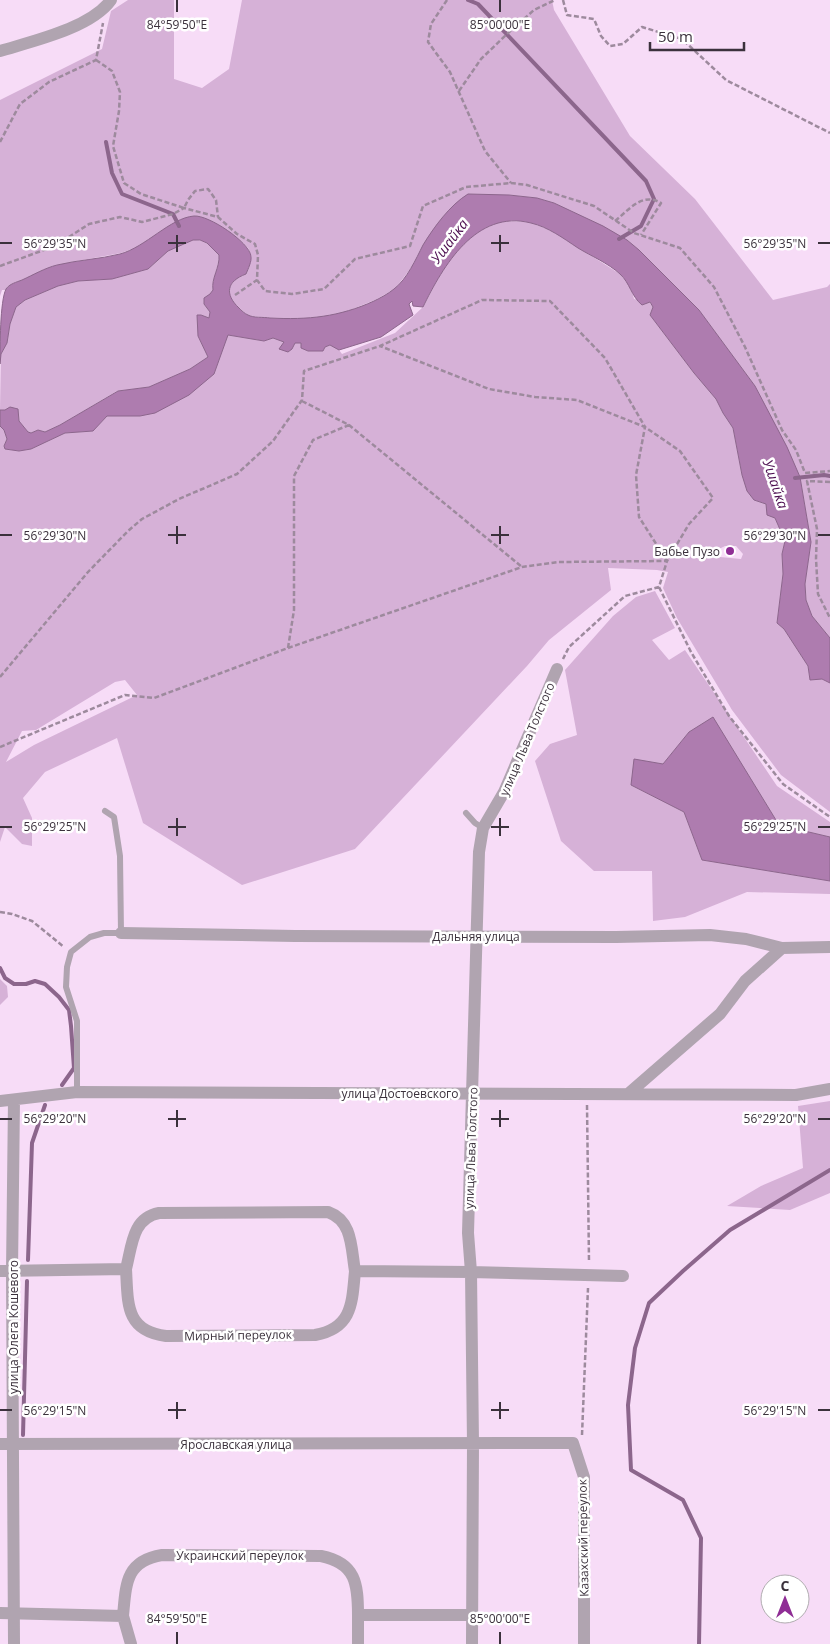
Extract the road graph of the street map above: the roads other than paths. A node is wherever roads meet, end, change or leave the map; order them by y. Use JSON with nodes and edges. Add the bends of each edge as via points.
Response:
{"nodes":[{"id":1,"x":109,"y":4,"type":"edge"},
{"id":2,"x":0,"y":50,"type":"edge"},
{"id":3,"x":557,"y":669,"type":"road end"},
{"id":4,"x":105,"y":811,"type":"dead end"},
{"id":5,"x":466,"y":812,"type":"dead end"},
{"id":6,"x":483,"y":828,"type":"junction"},
{"id":7,"x":121,"y":933,"type":"junction"},
{"id":8,"x":476,"y":936,"type":"junction"},
{"id":9,"x":830,"y":947,"type":"edge"},
{"id":10,"x":782,"y":948,"type":"junction"},
{"id":11,"x":830,"y":1089,"type":"edge"},
{"id":12,"x":77,"y":1092,"type":"junction"},
{"id":13,"x":473,"y":1093,"type":"junction"},
{"id":14,"x":628,"y":1094,"type":"junction"},
{"id":15,"x":14,"y":1100,"type":"junction"},
{"id":16,"x":0,"y":1101,"type":"edge"},
{"id":17,"x":126,"y":1269,"type":"junction"},
{"id":18,"x":6,"y":1271,"type":"edge"},
{"id":19,"x":355,"y":1271,"type":"junction"},
{"id":20,"x":471,"y":1272,"type":"junction"},
{"id":21,"x":623,"y":1276,"type":"dead end"},
{"id":22,"x":0,"y":1444,"type":"edge"},
{"id":23,"x":14,"y":1444,"type":"junction"},
{"id":24,"x":473,"y":1444,"type":"junction"},
{"id":25,"x":0,"y":1613,"type":"edge"},
{"id":26,"x":14,"y":1613,"type":"junction"},
{"id":27,"x":358,"y":1615,"type":"junction"},
{"id":28,"x":472,"y":1615,"type":"junction"},
{"id":29,"x":124,"y":1616,"type":"junction"},
{"id":30,"x":14,"y":1644,"type":"edge"},
{"id":31,"x":131,"y":1644,"type":"edge"},
{"id":32,"x":358,"y":1644,"type":"edge"},
{"id":33,"x":472,"y":1644,"type":"edge"},
{"id":34,"x":584,"y":1644,"type":"edge"}],
"edges":[{"from":1,"to":2,"type":"street","via":[[89,20],[35,41]]},
{"from":3,"to":6,"type":"street","name":"улица Льва Толстого","via":[[504,792]]},
{"from":4,"to":7,"type":"lane","via":[[114,817],[120,856]]},
{"from":5,"to":6,"type":"lane","via":[[475,824]]},
{"from":6,"to":8,"type":"street","name":"улица Льва Толстого"},
{"from":7,"to":8,"type":"street","name":"Дальняя улица"},
{"from":7,"to":12,"type":"lane","via":[[90,937],[71,952],[66,987],[77,1020]]},
{"from":8,"to":10,"type":"street","name":"Дальняя улица","via":[[710,935]]},
{"from":8,"to":13,"type":"street","name":"улица Льва Толстого"},
{"from":9,"to":10,"type":"street","name":"Дальняя улица"},
{"from":10,"to":14,"type":"street","via":[[745,981],[720,1014]]},
{"from":11,"to":14,"type":"street","name":"улица Достоевского","via":[[796,1095]]},
{"from":12,"to":13,"type":"street","name":"улица Достоевского"},
{"from":12,"to":15,"type":"street","name":"улица Достоевского"},
{"from":13,"to":14,"type":"street","name":"улица Достоевского"},
{"from":13,"to":20,"type":"street","name":"улица Льва Толстого","via":[[468,1233]]},
{"from":15,"to":16,"type":"street","name":"улица Достоевского"},
{"from":15,"to":18,"type":"street","name":"улица Олега Кошевого"},
{"from":17,"to":18,"type":"street"},
{"from":17,"to":19,"type":"street","name":"Мирный переулок","via":[[138,1225],[151,1214],[328,1212],[336,1214],[347,1226]]},
{"from":17,"to":19,"type":"street","name":"Мирный переулок","via":[[131,1315],[146,1331],[166,1336],[326,1333],[336,1328],[350,1311]]},
{"from":18,"to":23,"type":"street","name":"улица Олега Кошевого"},
{"from":19,"to":20,"type":"street"},
{"from":20,"to":21,"type":"street"},
{"from":20,"to":24,"type":"street","name":"улица Льва Толстого"},
{"from":22,"to":23,"type":"street","name":"Ярославская улица"},
{"from":23,"to":24,"type":"street","name":"Ярославская улица"},
{"from":23,"to":26,"type":"street","name":"улица Олега Кошевого"},
{"from":24,"to":28,"type":"street","name":"улица Льва Толстого"},
{"from":24,"to":34,"type":"street","name":"Казахский переулок","via":[[573,1443],[584,1477]]},
{"from":25,"to":26,"type":"street"},
{"from":26,"to":29,"type":"street"},
{"from":26,"to":30,"type":"street","name":"улица Олега Кошевого"},
{"from":27,"to":28,"type":"street"},
{"from":27,"to":29,"type":"street","name":"Украинский переулок","via":[[354,1577],[340,1562],[331,1558],[162,1555],[143,1561],[130,1575],[126,1585]]},
{"from":27,"to":32,"type":"street","name":"Украинский переулок"},
{"from":28,"to":33,"type":"street","name":"улица Льва Толстого"},
{"from":29,"to":31,"type":"street","name":"Украинский переулок"}]}
